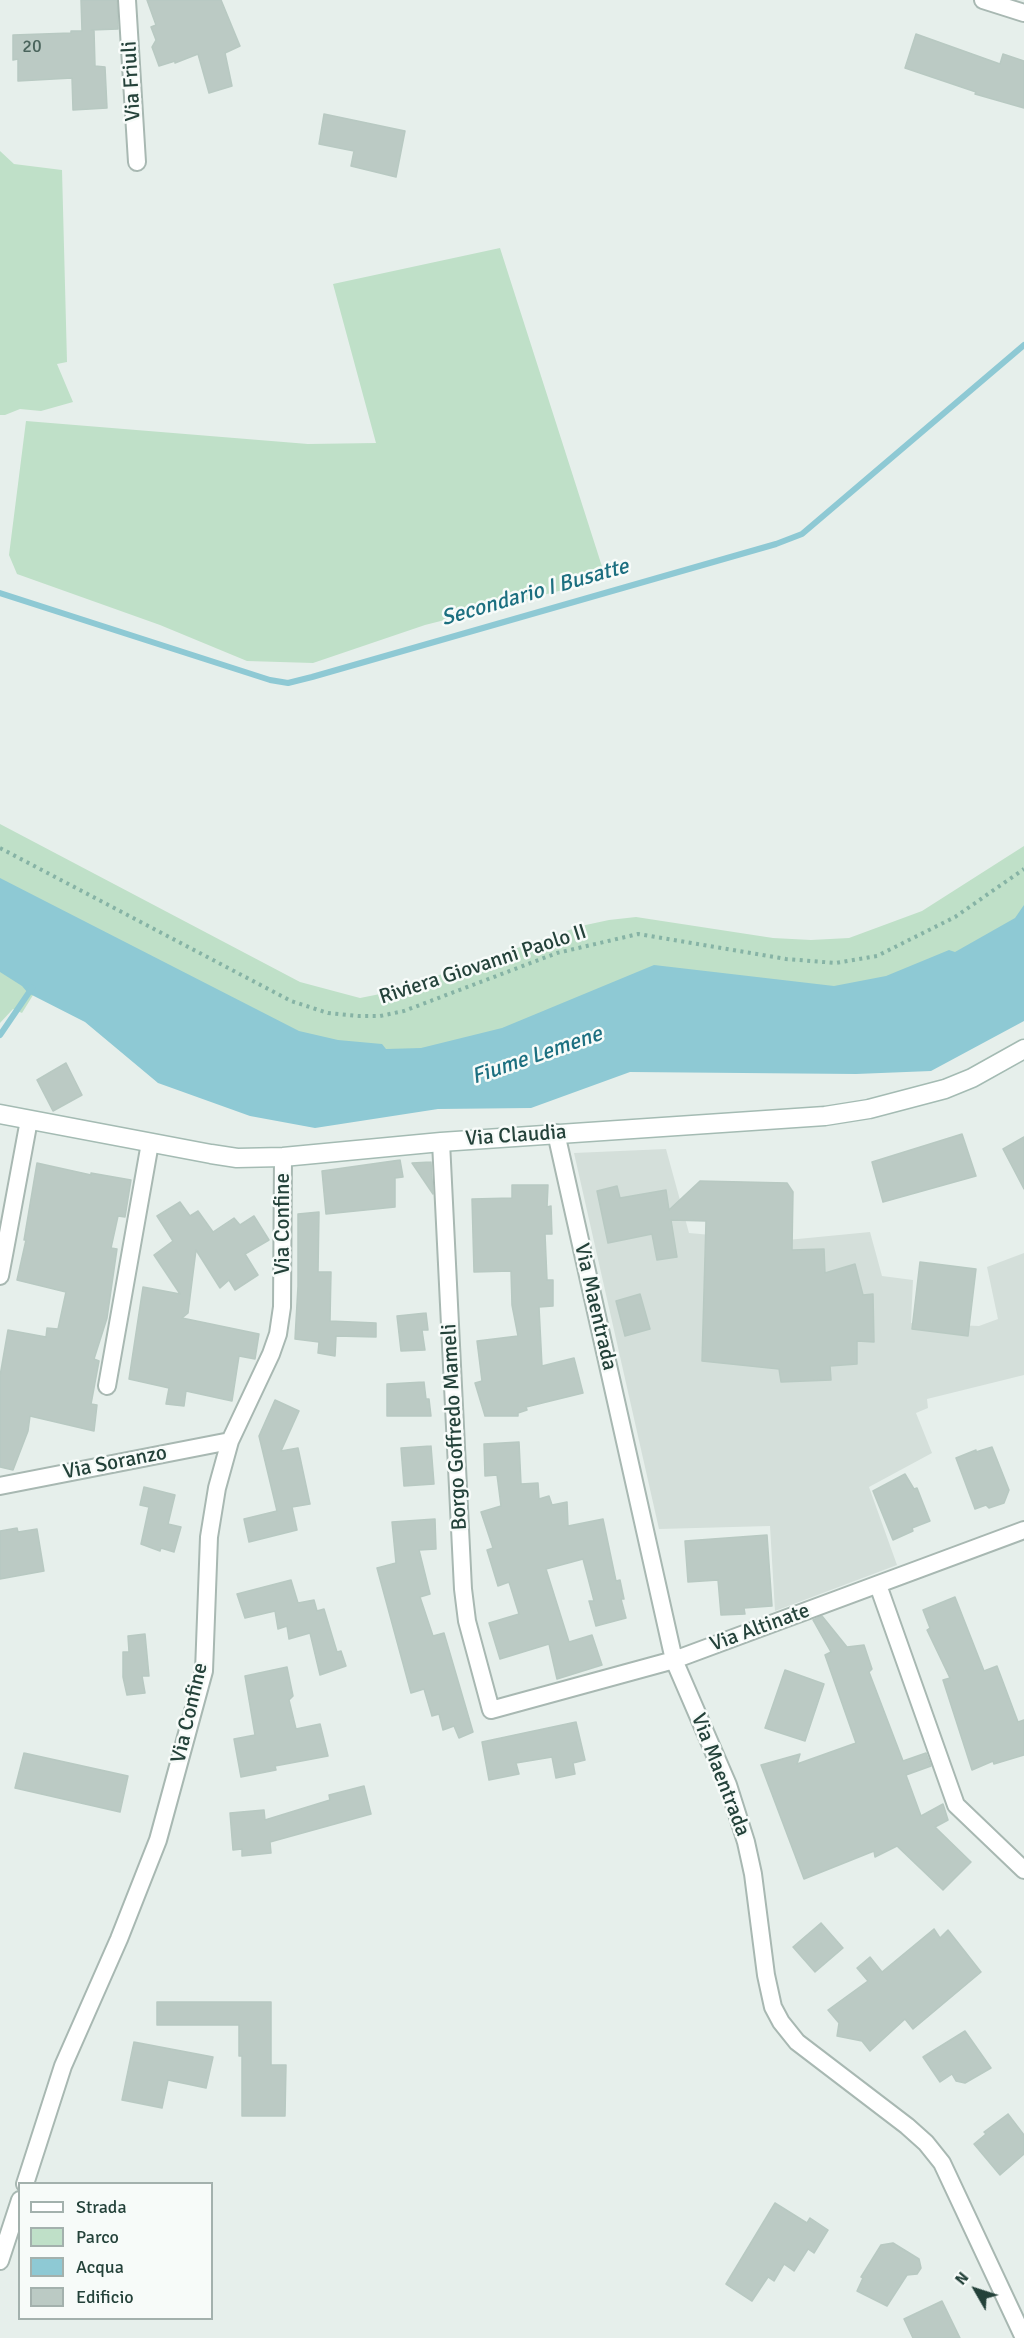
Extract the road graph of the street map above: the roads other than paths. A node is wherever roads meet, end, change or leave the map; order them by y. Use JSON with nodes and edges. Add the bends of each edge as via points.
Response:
{"nodes":[{"id":1,"x":127,"y":0,"type":"edge"},
{"id":2,"x":983,"y":0,"type":"edge"},
{"id":3,"x":1024,"y":13,"type":"edge"},
{"id":4,"x":137,"y":162,"type":"dead end"},
{"id":5,"x":1024,"y":1049,"type":"edge"},
{"id":6,"x":0,"y":1114,"type":"edge"},
{"id":7,"x":29,"y":1120,"type":"junction"},
{"id":8,"x":556,"y":1133,"type":"junction"},
{"id":9,"x":441,"y":1142,"type":"junction"},
{"id":10,"x":150,"y":1143,"type":"junction"},
{"id":11,"x":283,"y":1157,"type":"junction"},
{"id":12,"x":2,"y":1255,"type":"edge"},
{"id":13,"x":0,"y":1276,"type":"edge"},
{"id":14,"x":107,"y":1386,"type":"dead end"},
{"id":15,"x":230,"y":1441,"type":"junction"},
{"id":16,"x":0,"y":1486,"type":"edge"},
{"id":17,"x":1024,"y":1530,"type":"edge"},
{"id":18,"x":878,"y":1585,"type":"junction"},
{"id":19,"x":674,"y":1660,"type":"junction"},
{"id":20,"x":491,"y":1710,"type":"joint"},
{"id":21,"x":1024,"y":1870,"type":"edge"},
{"id":22,"x":26,"y":2182,"type":"edge"},
{"id":23,"x":18,"y":2206,"type":"edge"},
{"id":24,"x":0,"y":2261,"type":"edge"},
{"id":25,"x":1024,"y":2338,"type":"edge"}],
"edges":[{"from":1,"to":4,"type":"street","name":"Via Friuli"},
{"from":2,"to":3,"type":"street"},
{"from":5,"to":8,"type":"street","name":"Via Claudia","via":[[945,1089],[869,1109],[825,1116]]},
{"from":6,"to":7,"type":"street","name":"Via Claudia"},
{"from":7,"to":10,"type":"street","name":"Via Claudia"},
{"from":7,"to":12,"type":"street"},
{"from":8,"to":9,"type":"street","name":"Via Claudia"},
{"from":8,"to":19,"type":"street","name":"Via Maentrada"},
{"from":9,"to":11,"type":"street","name":"Via Claudia"},
{"from":9,"to":20,"type":"street","name":"Borgo Goffredo Mameli","via":[[463,1589],[467,1621]]},
{"from":10,"to":11,"type":"street","name":"Via Claudia","via":[[237,1158]]},
{"from":10,"to":14,"type":"street"},
{"from":11,"to":15,"type":"street","name":"Via Confine","via":[[282,1307],[278,1334]]},
{"from":12,"to":13,"type":"street"},
{"from":15,"to":16,"type":"street","name":"Via Soranzo"},
{"from":15,"to":22,"type":"street","name":"Via Confine","via":[[209,1537],[204,1671],[158,1840],[63,2066]]},
{"from":17,"to":18,"type":"street","name":"Via Altinate"},
{"from":18,"to":19,"type":"street","name":"Via Altinate"},
{"from":18,"to":21,"type":"street","via":[[956,1805]]},
{"from":19,"to":20,"type":"street","name":"Via Altinate"},
{"from":19,"to":25,"type":"street","name":"Via Maentrada","via":[[728,1785],[746,1842],[773,2007],[797,2042],[907,2126],[936,2157]]},
{"from":23,"to":24,"type":"street"}]}
